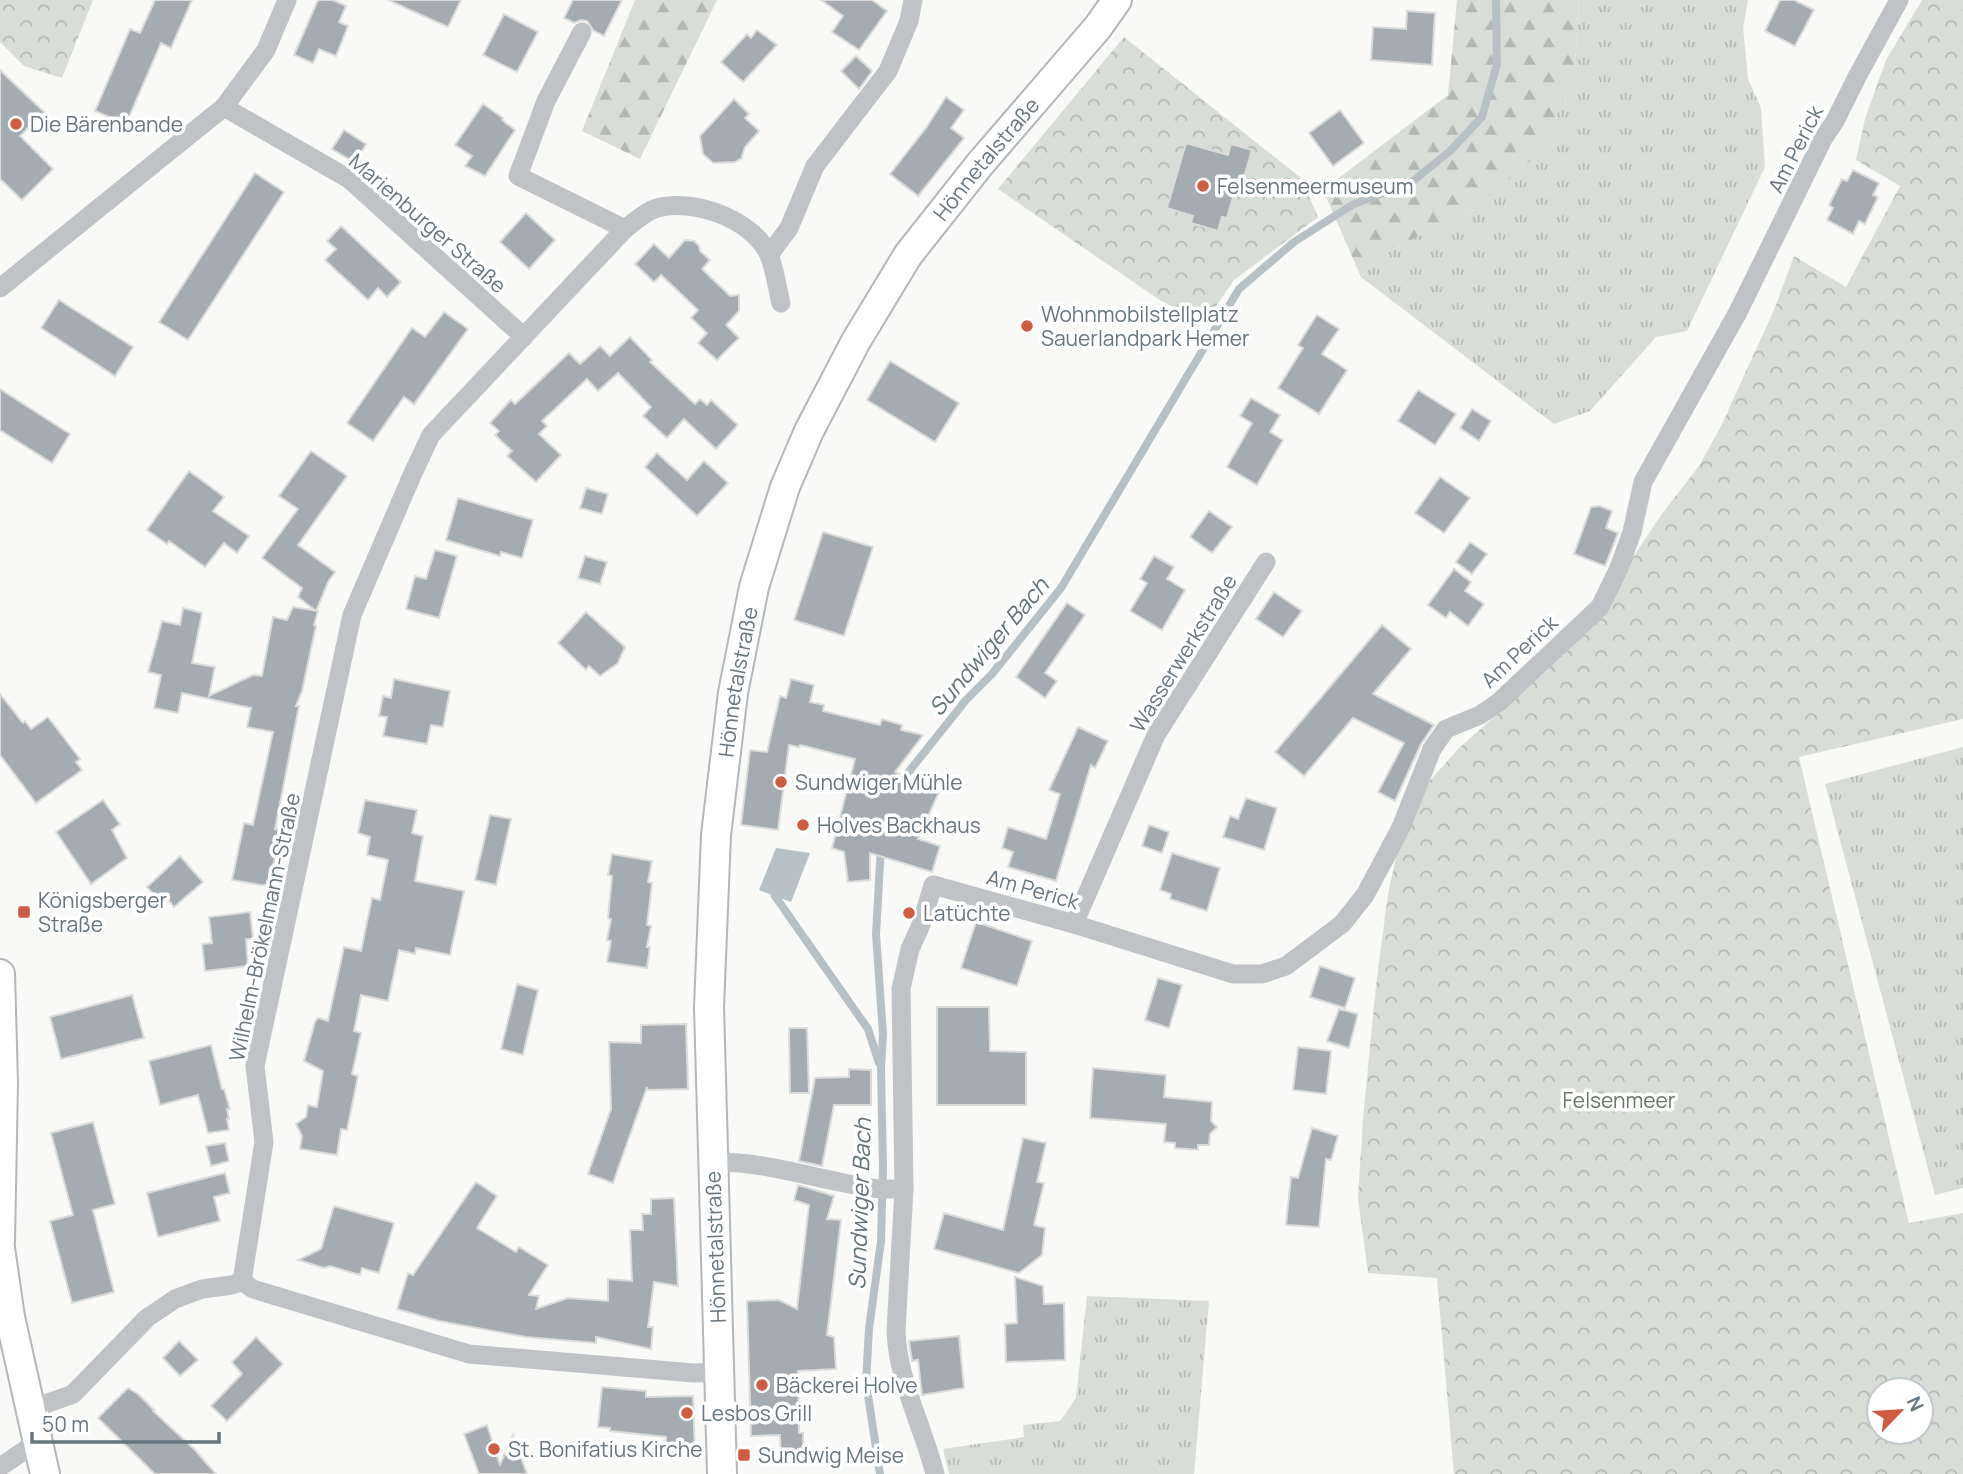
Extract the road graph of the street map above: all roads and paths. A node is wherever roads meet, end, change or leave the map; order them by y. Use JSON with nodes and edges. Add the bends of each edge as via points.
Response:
{"nodes":[{"id":1,"x":288,"y":0,"type":"edge"},
{"id":2,"x":913,"y":0,"type":"edge"},
{"id":3,"x":1118,"y":0,"type":"edge"},
{"id":4,"x":1899,"y":0,"type":"edge"},
{"id":5,"x":582,"y":32,"type":"dead end"},
{"id":6,"x":224,"y":107,"type":"junction"},
{"id":7,"x":625,"y":229,"type":"junction"},
{"id":8,"x":769,"y":255,"type":"junction"},
{"id":9,"x":0,"y":288,"type":"edge"},
{"id":10,"x":781,"y":303,"type":"dead end"},
{"id":11,"x":524,"y":337,"type":"junction"},
{"id":12,"x":1266,"y":562,"type":"dead end"},
{"id":13,"x":1074,"y":924,"type":"junction"},
{"id":14,"x":0,"y":974,"type":"edge"},
{"id":15,"x":1,"y":1146,"type":"edge"},
{"id":16,"x":712,"y":1162,"type":"junction"},
{"id":17,"x":900,"y":1189,"type":"junction"},
{"id":18,"x":0,"y":1241,"type":"edge"},
{"id":19,"x":0,"y":1248,"type":"edge"},
{"id":20,"x":242,"y":1281,"type":"junction"},
{"id":21,"x":718,"y":1372,"type":"junction"},
{"id":22,"x":29,"y":1410,"type":"junction"},
{"id":23,"x":37,"y":1442,"type":"junction"},
{"id":24,"x":0,"y":1467,"type":"edge"},
{"id":25,"x":45,"y":1474,"type":"edge"},
{"id":26,"x":722,"y":1474,"type":"edge"},
{"id":27,"x":935,"y":1474,"type":"edge"}],
"edges":[{"from":1,"to":6,"type":"street","via":[[266,51]]},
{"from":2,"to":8,"type":"street","via":[[888,71],[815,166],[789,228]]},
{"from":3,"to":16,"type":"main road","name":"Hönnetalstraße","via":[[908,255],[856,341],[785,487],[754,587],[736,680],[716,835],[709,1007]]},
{"from":4,"to":13,"type":"street","name":"Am Perick","via":[[1823,139],[1738,312],[1643,482],[1632,532],[1600,607],[1499,702],[1446,729],[1432,749],[1402,825],[1366,894],[1342,925],[1286,966],[1262,974],[1233,974]]},
{"from":5,"to":7,"type":"street","via":[[546,101],[519,176]]},
{"from":6,"to":9,"type":"street"},
{"from":6,"to":11,"type":"street","name":"Marienburger Straße","via":[[349,179]]},
{"from":7,"to":8,"type":"street","name":"Wilhelm-Brökelmann-Straße","via":[[655,208],[680,206],[727,215],[750,230]]},
{"from":7,"to":11,"type":"street","name":"Wilhelm-Brökelmann-Straße"},
{"from":8,"to":10,"type":"street","name":"Wilhelm-Brökelmann-Straße"},
{"from":11,"to":20,"type":"street","name":"Wilhelm-Brökelmann-Straße","via":[[431,435],[352,615],[255,1066],[264,1142]]},
{"from":12,"to":13,"type":"street","name":"Wasserwerkstraße","via":[[1156,736]]},
{"from":13,"to":17,"type":"street","name":"Am Perick","via":[[933,885],[901,989]]},
{"from":14,"to":15,"type":"main road"},
{"from":15,"to":18,"type":"main road"},
{"from":16,"to":17,"type":"street"},
{"from":16,"to":21,"type":"main road","name":"Hönnetalstraße"},
{"from":17,"to":27,"type":"street","via":[[897,1350],[907,1395]]},
{"from":19,"to":22,"type":"main road"},
{"from":20,"to":21,"type":"street","via":[[253,1289],[469,1354]]},
{"from":20,"to":22,"type":"street","via":[[175,1299],[147,1318],[73,1394]]},
{"from":21,"to":26,"type":"main road","name":"Hönnetalstraße"},
{"from":22,"to":23,"type":"main road"},
{"from":23,"to":24,"type":"street"},
{"from":23,"to":25,"type":"main road"}]}
